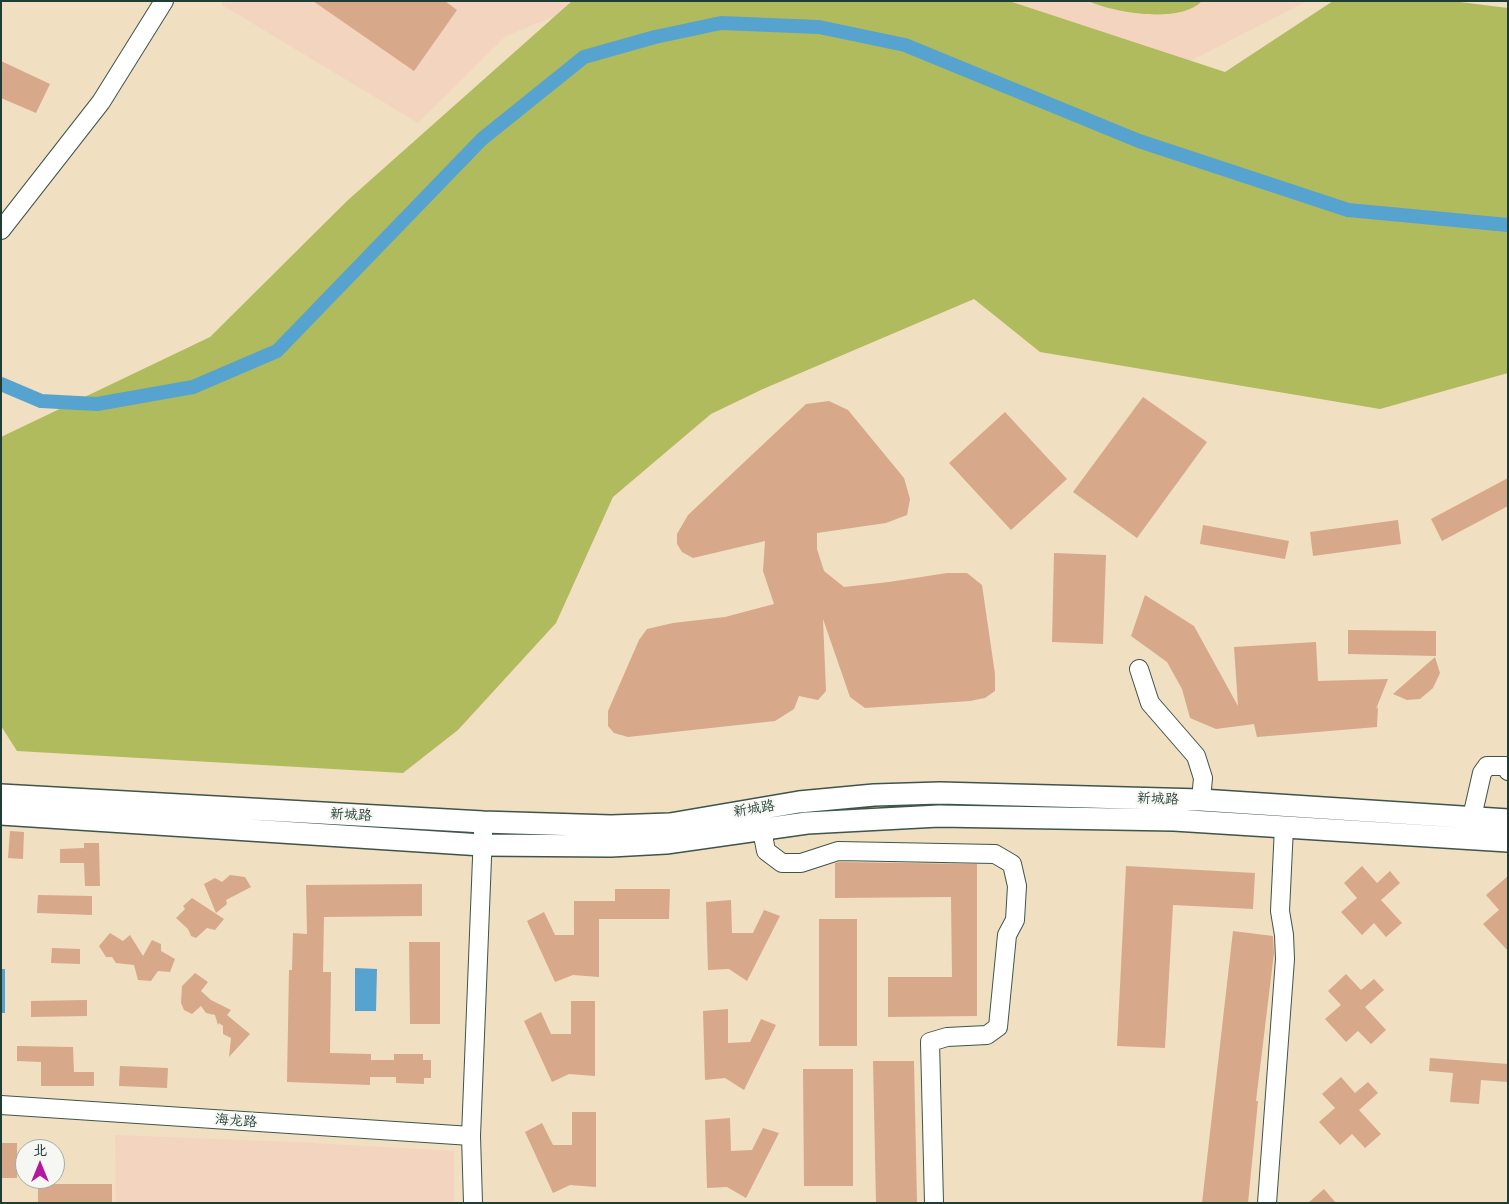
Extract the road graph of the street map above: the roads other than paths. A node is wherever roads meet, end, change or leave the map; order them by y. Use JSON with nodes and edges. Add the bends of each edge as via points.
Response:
{"nodes":[{"id":1,"x":164,"y":1,"type":"edge"},
{"id":2,"x":1,"y":230,"type":"edge"},
{"id":3,"x":1139,"y":669,"type":"dead end"},
{"id":4,"x":1508,"y":771,"type":"edge"},
{"id":5,"x":1,"y":795,"type":"edge"},
{"id":6,"x":1201,"y":800,"type":"junction"},
{"id":7,"x":1,"y":814,"type":"edge"},
{"id":8,"x":1472,"y":817,"type":"junction"},
{"id":9,"x":1508,"y":820,"type":"edge"},
{"id":10,"x":483,"y":822,"type":"junction"},
{"id":11,"x":1284,"y":827,"type":"junction"},
{"id":12,"x":762,"y":830,"type":"junction"},
{"id":13,"x":1508,"y":841,"type":"edge"},
{"id":14,"x":482,"y":845,"type":"junction"},
{"id":15,"x":1,"y":1105,"type":"edge"},
{"id":16,"x":471,"y":1136,"type":"junction"},
{"id":17,"x":473,"y":1203,"type":"edge"},
{"id":18,"x":934,"y":1203,"type":"edge"},
{"id":19,"x":1266,"y":1203,"type":"edge"}],
"edges":[{"from":1,"to":2,"type":"street","via":[[101,102]]},
{"from":3,"to":6,"type":"street","via":[[1150,703],[1196,756],[1203,778]]},
{"from":4,"to":8,"type":"street","via":[[1506,766],[1487,766],[1482,773]]},
{"from":5,"to":10,"type":"main road","name":"新城路"},
{"from":6,"to":8,"type":"main road","name":"新城路"},
{"from":6,"to":10,"type":"main road","name":"新城路","via":[[940,793],[874,795],[799,802],[670,824],[611,826]]},
{"from":7,"to":14,"type":"main road","name":"新城路"},
{"from":8,"to":9,"type":"main road","name":"新城路"},
{"from":10,"to":14,"type":"street"},
{"from":11,"to":12,"type":"main road","name":"新城路","via":[[1174,820],[939,816],[807,823]]},
{"from":11,"to":13,"type":"main road","name":"新城路"},
{"from":11,"to":19,"type":"street","via":[[1280,911],[1285,959]]},
{"from":12,"to":14,"type":"main road","name":"新城路","via":[[666,843],[611,846]]},
{"from":12,"to":18,"type":"street","via":[[766,851],[782,863],[801,863],[838,851],[995,854],[1012,864],[1017,886],[1015,920],[1007,935],[998,1027],[987,1035],[947,1037],[930,1042]]},
{"from":14,"to":16,"type":"street"},
{"from":15,"to":16,"type":"street","name":"海龙路"},
{"from":16,"to":17,"type":"street"}]}
